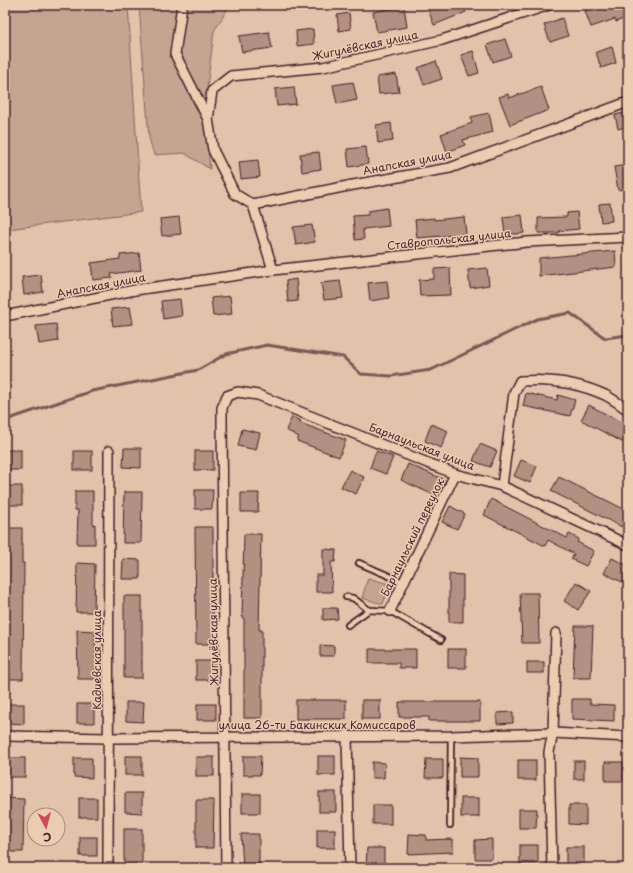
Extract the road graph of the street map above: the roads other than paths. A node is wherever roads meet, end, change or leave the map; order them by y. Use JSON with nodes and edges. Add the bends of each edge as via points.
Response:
{"nodes":[{"id":1,"x":182,"y":5,"type":"edge"},
{"id":2,"x":549,"y":5,"type":"edge"},
{"id":3,"x":628,"y":102,"type":"edge"},
{"id":4,"x":208,"y":119,"type":"junction"},
{"id":5,"x":253,"y":205,"type":"junction"},
{"id":6,"x":628,"y":237,"type":"edge"},
{"id":7,"x":273,"y":270,"type":"junction"},
{"id":8,"x":5,"y":316,"type":"edge"},
{"id":9,"x":227,"y":396,"type":"joint"},
{"id":10,"x":628,"y":410,"type":"edge"},
{"id":11,"x":109,"y":451,"type":"dead end"},
{"id":12,"x":455,"y":474,"type":"junction"},
{"id":13,"x":502,"y":486,"type":"junction"},
{"id":14,"x":628,"y":545,"type":"edge"},
{"id":15,"x":358,"y":564,"type":"dead end"},
{"id":16,"x":403,"y":582,"type":"junction"},
{"id":17,"x":346,"y":597,"type":"dead end"},
{"id":18,"x":369,"y":610,"type":"junction"},
{"id":19,"x":390,"y":611,"type":"junction"},
{"id":20,"x":348,"y":625,"type":"dead end"},
{"id":21,"x":556,"y":633,"type":"dead end"},
{"id":22,"x":441,"y":640,"type":"dead end"},
{"id":23,"x":553,"y":733,"type":"junction"},
{"id":24,"x":346,"y":735,"type":"junction"},
{"id":25,"x":5,"y":736,"type":"edge"},
{"id":26,"x":226,"y":736,"type":"junction"},
{"id":27,"x":452,"y":736,"type":"junction"},
{"id":28,"x":628,"y":737,"type":"edge"},
{"id":29,"x":107,"y":738,"type":"junction"},
{"id":30,"x":450,"y":825,"type":"dead end"},
{"id":31,"x":108,"y":868,"type":"edge"},
{"id":32,"x":226,"y":868,"type":"edge"},
{"id":33,"x":350,"y":868,"type":"edge"},
{"id":34,"x":552,"y":868,"type":"edge"}],
"edges":[{"from":1,"to":4,"type":"street","via":[[175,54]]},
{"from":2,"to":4,"type":"street","name":"Жигулёвская улица","via":[[442,40],[323,67],[231,76],[212,91]]},
{"from":3,"to":5,"type":"street","name":"Анапская улица","via":[[450,168]]},
{"from":4,"to":5,"type":"street","via":[[213,150],[235,194]]},
{"from":5,"to":7,"type":"street"},
{"from":6,"to":7,"type":"street","name":"Ставропольская улица","via":[[527,242]]},
{"from":7,"to":8,"type":"street","name":"Анапская улица","via":[[135,290]]},
{"from":9,"to":12,"type":"street","name":"Барнаульская улица","via":[[238,392],[258,395]]},
{"from":9,"to":26,"type":"street","name":"Жигулёвская улица","via":[[222,408]]},
{"from":10,"to":13,"type":"street","via":[[605,395],[572,385],[538,380],[520,381],[514,393]]},
{"from":11,"to":29,"type":"street","name":"Кадиевская улица"},
{"from":12,"to":13,"type":"street","name":"Барнаульская улица"},
{"from":12,"to":16,"type":"street","name":"Барнаульский переулок"},
{"from":13,"to":14,"type":"street","name":"Барнаульская улица"},
{"from":15,"to":16,"type":"lane"},
{"from":16,"to":19,"type":"street","name":"Барнаульский переулок"},
{"from":17,"to":18,"type":"lane","via":[[353,598]]},
{"from":18,"to":19,"type":"lane"},
{"from":18,"to":20,"type":"lane"},
{"from":19,"to":22,"type":"lane"},
{"from":21,"to":23,"type":"street"},
{"from":23,"to":27,"type":"street","name":"улица 26-ти Бакинских Комиссаров"},
{"from":23,"to":28,"type":"street","name":"улица 26-ти Бакинских Комиссаров"},
{"from":23,"to":34,"type":"street","via":[[549,752]]},
{"from":24,"to":26,"type":"street","name":"улица 26-ти Бакинских Комиссаров"},
{"from":24,"to":27,"type":"street","name":"улица 26-ти Бакинских Комиссаров"},
{"from":24,"to":33,"type":"street"},
{"from":25,"to":29,"type":"street","name":"улица 26-ти Бакинских Комиссаров"},
{"from":26,"to":29,"type":"street","name":"улица 26-ти Бакинских Комиссаров"},
{"from":26,"to":32,"type":"street","name":"Жигулёвская улица"},
{"from":27,"to":30,"type":"lane"},
{"from":29,"to":31,"type":"street","name":"Кадиевская улица"}]}
